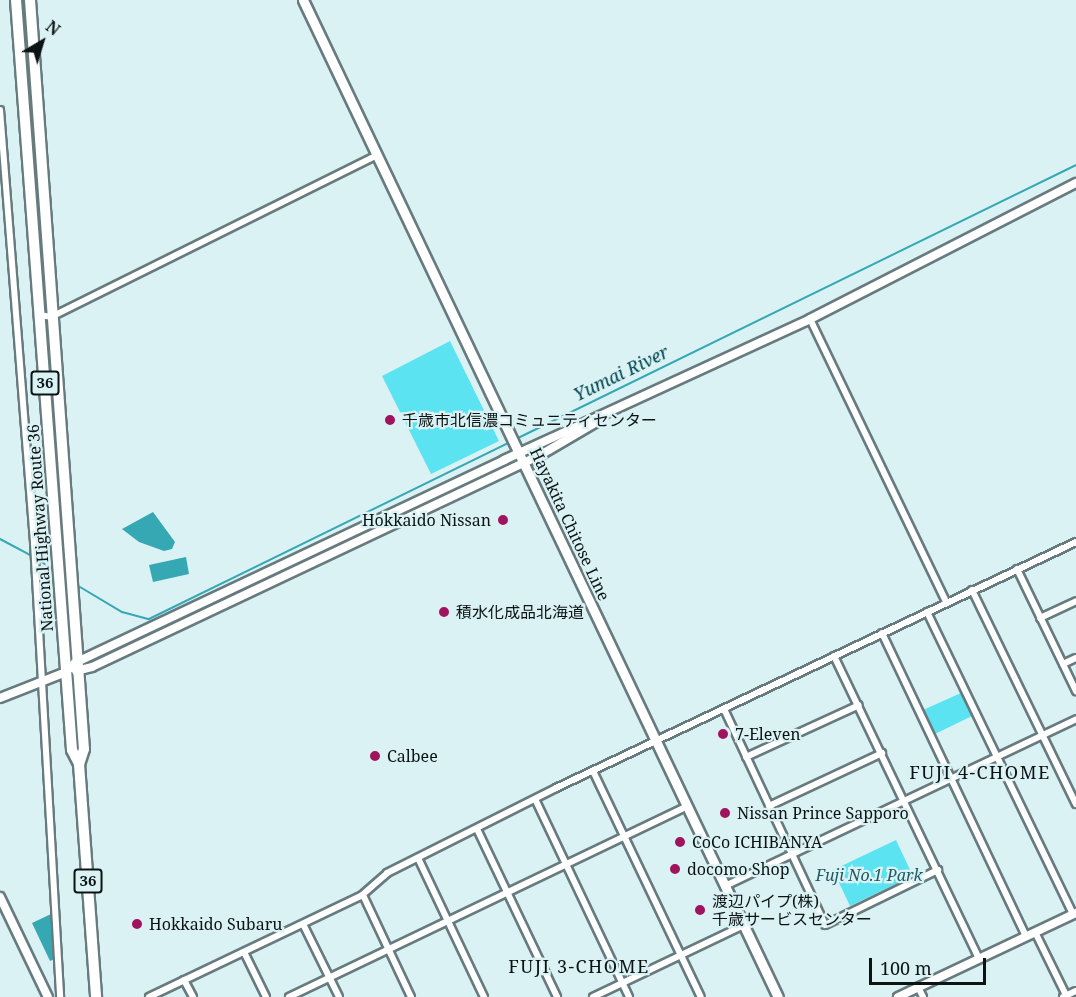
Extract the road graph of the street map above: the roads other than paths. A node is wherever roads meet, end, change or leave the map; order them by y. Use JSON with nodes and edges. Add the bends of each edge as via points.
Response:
{"nodes":[{"id":1,"x":16,"y":0,"type":"edge"},
{"id":2,"x":30,"y":0,"type":"edge"},
{"id":3,"x":303,"y":0,"type":"edge"},
{"id":4,"x":0,"y":110,"type":"edge"},
{"id":5,"x":378,"y":155,"type":"junction"},
{"id":6,"x":1076,"y":183,"type":"edge"},
{"id":7,"x":46,"y":316,"type":"junction"},
{"id":8,"x":810,"y":319,"type":"junction"},
{"id":9,"x":604,"y":417,"type":"junction"},
{"id":10,"x":515,"y":444,"type":"junction"},
{"id":11,"x":523,"y":463,"type":"junction"},
{"id":12,"x":1076,"y":542,"type":"edge"},
{"id":13,"x":1017,"y":569,"type":"junction"},
{"id":14,"x":972,"y":590,"type":"junction"},
{"id":15,"x":1076,"y":601,"type":"edge"},
{"id":16,"x":946,"y":602,"type":"junction"},
{"id":17,"x":927,"y":612,"type":"junction"},
{"id":18,"x":1041,"y":618,"type":"junction"},
{"id":19,"x":882,"y":633,"type":"junction"},
{"id":20,"x":834,"y":656,"type":"junction"},
{"id":21,"x":1076,"y":658,"type":"edge"},
{"id":22,"x":1063,"y":664,"type":"junction"},
{"id":23,"x":72,"y":669,"type":"junction"},
{"id":24,"x":40,"y":680,"type":"junction"},
{"id":25,"x":1076,"y":691,"type":"edge"},
{"id":26,"x":0,"y":698,"type":"edge"},
{"id":27,"x":859,"y":705,"type":"junction"},
{"id":28,"x":724,"y":709,"type":"junction"},
{"id":29,"x":1076,"y":719,"type":"edge"},
{"id":30,"x":1043,"y":735,"type":"junction"},
{"id":31,"x":657,"y":742,"type":"junction"},
{"id":32,"x":882,"y":753,"type":"junction"},
{"id":33,"x":746,"y":757,"type":"junction"},
{"id":34,"x":997,"y":757,"type":"junction"},
{"id":35,"x":593,"y":771,"type":"junction"},
{"id":36,"x":952,"y":778,"type":"junction"},
{"id":37,"x":905,"y":800,"type":"junction"},
{"id":38,"x":536,"y":801,"type":"junction"},
{"id":39,"x":1076,"y":804,"type":"edge"},
{"id":40,"x":687,"y":806,"type":"junction"},
{"id":41,"x":769,"y":806,"type":"junction"},
{"id":42,"x":477,"y":829,"type":"junction"},
{"id":43,"x":624,"y":836,"type":"junction"},
{"id":44,"x":792,"y":854,"type":"junction"},
{"id":45,"x":418,"y":858,"type":"junction"},
{"id":46,"x":565,"y":865,"type":"junction"},
{"id":47,"x":938,"y":870,"type":"junction"},
{"id":48,"x":725,"y":886,"type":"junction"},
{"id":49,"x":507,"y":892,"type":"junction"},
{"id":50,"x":363,"y":895,"type":"junction"},
{"id":51,"x":0,"y":898,"type":"edge"},
{"id":52,"x":1075,"y":913,"type":"edge"},
{"id":53,"x":447,"y":921,"type":"junction"},
{"id":54,"x":303,"y":924,"type":"junction"},
{"id":55,"x":744,"y":925,"type":"junction"},
{"id":56,"x":1035,"y":932,"type":"junction"},
{"id":57,"x":1026,"y":936,"type":"junction"},
{"id":58,"x":388,"y":949,"type":"junction"},
{"id":59,"x":244,"y":952,"type":"junction"},
{"id":60,"x":681,"y":955,"type":"junction"},
{"id":61,"x":979,"y":958,"type":"junction"},
{"id":62,"x":329,"y":977,"type":"junction"},
{"id":63,"x":184,"y":980,"type":"junction"},
{"id":64,"x":622,"y":983,"type":"junction"},
{"id":65,"x":918,"y":987,"type":"junction"},
{"id":66,"x":1076,"y":991,"type":"edge"},
{"id":67,"x":1065,"y":996,"type":"edge"},
{"id":68,"x":48,"y":997,"type":"edge"},
{"id":69,"x":60,"y":997,"type":"edge"},
{"id":70,"x":96,"y":997,"type":"edge"},
{"id":71,"x":149,"y":997,"type":"edge"},
{"id":72,"x":193,"y":997,"type":"edge"},
{"id":73,"x":266,"y":997,"type":"edge"},
{"id":74,"x":289,"y":997,"type":"edge"},
{"id":75,"x":339,"y":997,"type":"edge"},
{"id":76,"x":411,"y":997,"type":"edge"},
{"id":77,"x":484,"y":997,"type":"edge"},
{"id":78,"x":557,"y":997,"type":"edge"},
{"id":79,"x":592,"y":997,"type":"edge"},
{"id":80,"x":628,"y":997,"type":"edge"},
{"id":81,"x":701,"y":997,"type":"edge"},
{"id":82,"x":778,"y":997,"type":"edge"},
{"id":83,"x":898,"y":997,"type":"edge"},
{"id":84,"x":923,"y":997,"type":"edge"}],
"edges":[{"from":1,"to":7,"type":"highway","name":"National Highway Route 36","number":"36"},
{"from":2,"to":7,"type":"highway","name":"National Highway Route 36","number":"36"},
{"from":3,"to":5,"type":"main road","name":"Hayakita Chitose Line"},
{"from":4,"to":24,"type":"street","via":[[37,573]]},
{"from":5,"to":7,"type":"street"},
{"from":5,"to":10,"type":"main road","name":"Hayakita Chitose Line"},
{"from":6,"to":8,"type":"street"},
{"from":7,"to":23,"type":"highway","name":"National Highway Route 36","number":"36"},
{"from":8,"to":9,"type":"street"},
{"from":8,"to":16,"type":"street"},
{"from":9,"to":10,"type":"street"},
{"from":9,"to":11,"type":"street"},
{"from":10,"to":11,"type":"main road","name":"Hayakita Chitose Line"},
{"from":10,"to":23,"type":"street"},
{"from":11,"to":23,"type":"street","via":[[92,667]]},
{"from":11,"to":31,"type":"main road","name":"Hayakita Chitose Line"},
{"from":12,"to":13,"type":"street"},
{"from":13,"to":14,"type":"street"},
{"from":13,"to":18,"type":"street"},
{"from":14,"to":16,"type":"street"},
{"from":14,"to":30,"type":"street"},
{"from":15,"to":18,"type":"street"},
{"from":16,"to":17,"type":"street"},
{"from":17,"to":19,"type":"street"},
{"from":17,"to":34,"type":"street"},
{"from":18,"to":22,"type":"street"},
{"from":19,"to":20,"type":"street"},
{"from":19,"to":36,"type":"street"},
{"from":20,"to":27,"type":"street"},
{"from":20,"to":28,"type":"street"},
{"from":21,"to":22,"type":"street"},
{"from":22,"to":25,"type":"street"},
{"from":23,"to":24,"type":"street"},
{"from":23,"to":70,"type":"highway","name":"National Highway Route 36","number":"36","via":[[72,750],[79,764]]},
{"from":24,"to":26,"type":"street"},
{"from":24,"to":69,"type":"street"},
{"from":27,"to":32,"type":"street"},
{"from":27,"to":33,"type":"street"},
{"from":28,"to":31,"type":"street"},
{"from":28,"to":33,"type":"street"},
{"from":29,"to":30,"type":"street"},
{"from":30,"to":34,"type":"street"},
{"from":30,"to":39,"type":"street"},
{"from":31,"to":35,"type":"street"},
{"from":31,"to":40,"type":"main road","name":"Hayakita Chitose Line"},
{"from":32,"to":37,"type":"street"},
{"from":32,"to":41,"type":"street"},
{"from":33,"to":41,"type":"street"},
{"from":34,"to":36,"type":"street"},
{"from":34,"to":52,"type":"street"},
{"from":35,"to":38,"type":"street"},
{"from":35,"to":43,"type":"street"},
{"from":36,"to":37,"type":"street"},
{"from":36,"to":57,"type":"street"},
{"from":37,"to":44,"type":"street"},
{"from":37,"to":47,"type":"street"},
{"from":38,"to":42,"type":"street"},
{"from":38,"to":46,"type":"street"},
{"from":40,"to":43,"type":"street"},
{"from":40,"to":48,"type":"main road","name":"Hayakita Chitose Line"},
{"from":41,"to":44,"type":"street"},
{"from":42,"to":45,"type":"street"},
{"from":42,"to":49,"type":"street"},
{"from":43,"to":46,"type":"street"},
{"from":43,"to":60,"type":"street"},
{"from":44,"to":47,"type":"street","via":[[825,925]]},
{"from":44,"to":48,"type":"street"},
{"from":45,"to":50,"type":"street","via":[[387,873]]},
{"from":45,"to":53,"type":"street"},
{"from":46,"to":49,"type":"street"},
{"from":46,"to":64,"type":"street"},
{"from":47,"to":61,"type":"street"},
{"from":48,"to":55,"type":"main road","name":"Hayakita Chitose Line"},
{"from":49,"to":53,"type":"street"},
{"from":49,"to":78,"type":"street"},
{"from":50,"to":54,"type":"street"},
{"from":50,"to":58,"type":"street"},
{"from":51,"to":68,"type":"street"},
{"from":52,"to":56,"type":"street"},
{"from":53,"to":58,"type":"street"},
{"from":53,"to":77,"type":"street"},
{"from":54,"to":59,"type":"street"},
{"from":54,"to":62,"type":"street"},
{"from":55,"to":60,"type":"street"},
{"from":55,"to":82,"type":"main road","name":"Hayakita Chitose Line"},
{"from":56,"to":57,"type":"street"},
{"from":56,"to":67,"type":"street"},
{"from":57,"to":61,"type":"street"},
{"from":58,"to":62,"type":"street"},
{"from":58,"to":76,"type":"street"},
{"from":59,"to":63,"type":"street"},
{"from":59,"to":73,"type":"street"},
{"from":60,"to":64,"type":"street"},
{"from":60,"to":81,"type":"street"},
{"from":61,"to":65,"type":"street"},
{"from":62,"to":74,"type":"street"},
{"from":62,"to":75,"type":"street"},
{"from":63,"to":71,"type":"street"},
{"from":63,"to":72,"type":"street"},
{"from":64,"to":79,"type":"street"},
{"from":64,"to":80,"type":"street"},
{"from":65,"to":83,"type":"street"},
{"from":65,"to":84,"type":"street"},
{"from":66,"to":67,"type":"street"}]}
